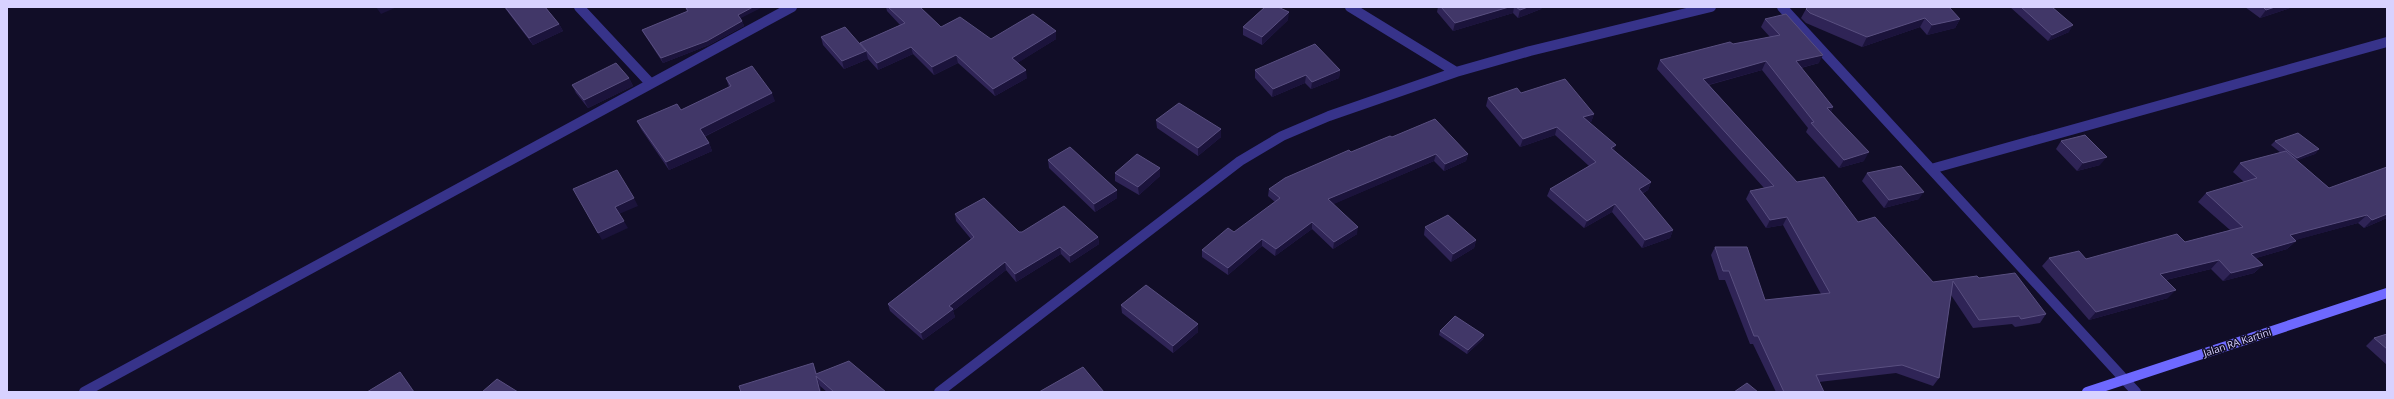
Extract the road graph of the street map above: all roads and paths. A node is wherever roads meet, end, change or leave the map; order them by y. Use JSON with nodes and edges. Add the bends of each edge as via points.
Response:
{"nodes":[{"id":1,"x":578,"y":7,"type":"edge"},
{"id":2,"x":792,"y":7,"type":"edge"},
{"id":3,"x":1350,"y":7,"type":"edge"},
{"id":4,"x":1711,"y":7,"type":"edge"},
{"id":5,"x":1782,"y":7,"type":"edge"},
{"id":6,"x":2387,"y":42,"type":"edge"},
{"id":7,"x":1456,"y":72,"type":"junction"},
{"id":8,"x":650,"y":83,"type":"junction"},
{"id":9,"x":1931,"y":169,"type":"junction"},
{"id":10,"x":2387,"y":293,"type":"edge"},
{"id":11,"x":2124,"y":379,"type":"junction"},
{"id":12,"x":84,"y":392,"type":"edge"},
{"id":13,"x":939,"y":392,"type":"edge"},
{"id":14,"x":2087,"y":392,"type":"edge"},
{"id":15,"x":2136,"y":392,"type":"edge"}],
"edges":[{"from":1,"to":8,"type":"street"},
{"from":2,"to":8,"type":"street"},
{"from":3,"to":7,"type":"street"},
{"from":4,"to":7,"type":"street","via":[[1530,51]]},
{"from":5,"to":9,"type":"street"},
{"from":6,"to":9,"type":"street"},
{"from":7,"to":13,"type":"street","via":[[1329,116],[1282,136],[1240,161]]},
{"from":8,"to":12,"type":"street"},
{"from":9,"to":11,"type":"street"},
{"from":10,"to":11,"type":"main road","name":"Jalan RA Kartini"},
{"from":11,"to":14,"type":"main road","name":"Jalan RA Kartini"},
{"from":11,"to":15,"type":"street"}]}
